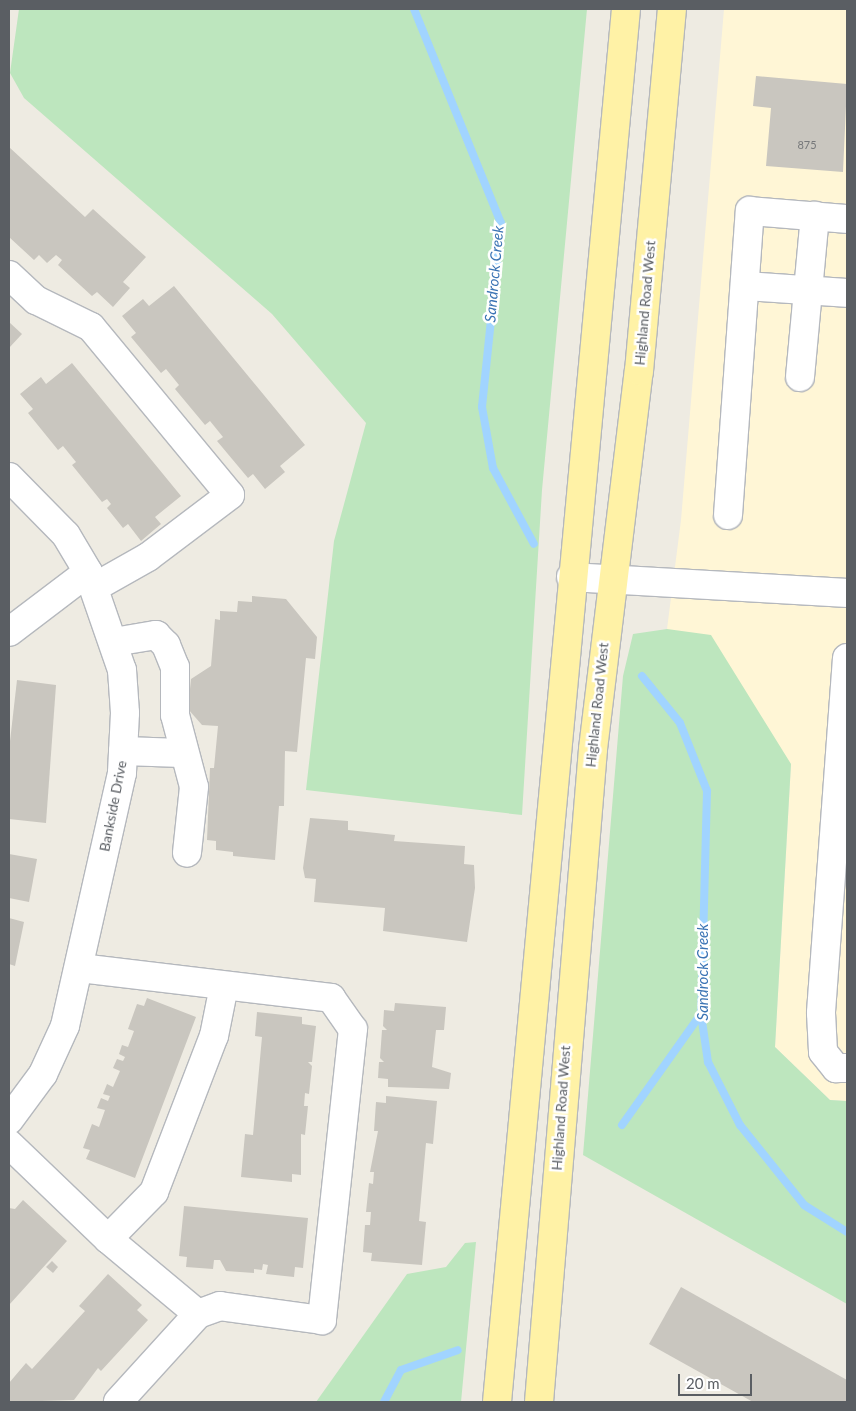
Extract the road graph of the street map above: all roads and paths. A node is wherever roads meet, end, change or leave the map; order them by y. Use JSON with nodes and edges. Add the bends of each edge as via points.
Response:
{"nodes":[{"id":1,"x":626,"y":9,"type":"edge"},
{"id":2,"x":672,"y":9,"type":"edge"},
{"id":3,"x":815,"y":216,"type":"junction"},
{"id":4,"x":847,"y":219,"type":"edge"},
{"id":5,"x":9,"y":275,"type":"edge"},
{"id":6,"x":745,"y":286,"type":"junction"},
{"id":7,"x":808,"y":290,"type":"junction"},
{"id":8,"x":847,"y":294,"type":"edge"},
{"id":9,"x":800,"y":377,"type":"dead end"},
{"id":10,"x":9,"y":477,"type":"edge"},
{"id":11,"x":728,"y":515,"type":"dead end"},
{"id":12,"x":571,"y":577,"type":"junction"},
{"id":13,"x":91,"y":580,"type":"junction"},
{"id":14,"x":611,"y":580,"type":"junction"},
{"id":15,"x":847,"y":594,"type":"edge"},
{"id":16,"x":9,"y":632,"type":"edge"},
{"id":17,"x":114,"y":642,"type":"junction"},
{"id":18,"x":847,"y":658,"type":"edge"},
{"id":19,"x":123,"y":751,"type":"junction"},
{"id":20,"x":182,"y":753,"type":"junction"},
{"id":21,"x":187,"y":853,"type":"dead end"},
{"id":22,"x":80,"y":968,"type":"junction"},
{"id":23,"x":224,"y":986,"type":"junction"},
{"id":24,"x":847,"y":1068,"type":"edge"},
{"id":25,"x":9,"y":1120,"type":"edge"},
{"id":26,"x":9,"y":1144,"type":"edge"},
{"id":27,"x":108,"y":1239,"type":"junction"},
{"id":28,"x":198,"y":1314,"type":"junction"},
{"id":29,"x":118,"y":1402,"type":"edge"},
{"id":30,"x":498,"y":1402,"type":"edge"},
{"id":31,"x":539,"y":1402,"type":"edge"}],
"edges":[{"from":1,"to":12,"type":"main road"},
{"from":2,"to":14,"type":"main road","name":"Highland Road West","via":[[639,371]]},
{"from":3,"to":4,"type":"street"},
{"from":3,"to":6,"type":"street","via":[[750,211]]},
{"from":3,"to":7,"type":"street"},
{"from":5,"to":13,"type":"street","via":[[36,300],[91,327],[230,496],[148,557]]},
{"from":6,"to":7,"type":"street"},
{"from":6,"to":11,"type":"street"},
{"from":7,"to":8,"type":"street"},
{"from":7,"to":9,"type":"street"},
{"from":10,"to":13,"type":"street","name":"Bankside Drive","via":[[66,535]]},
{"from":12,"to":14,"type":"street"},
{"from":12,"to":30,"type":"main road"},
{"from":13,"to":16,"type":"street"},
{"from":13,"to":17,"type":"street","name":"Bankside Drive"},
{"from":14,"to":15,"type":"street"},
{"from":14,"to":31,"type":"main road","name":"Highland Road West","via":[[565,1049]]},
{"from":17,"to":19,"type":"street","name":"Bankside Drive","via":[[123,687]]},
{"from":17,"to":20,"type":"street","via":[[156,635],[166,645],[174,667]]},
{"from":18,"to":24,"type":"street","via":[[821,1013],[823,1052],[836,1068]]},
{"from":19,"to":20,"type":"street"},
{"from":19,"to":22,"type":"street","name":"Bankside Drive"},
{"from":20,"to":21,"type":"street","via":[[194,787]]},
{"from":22,"to":23,"type":"street"},
{"from":22,"to":25,"type":"street","name":"Bankside Drive","via":[[65,1026],[43,1074]]},
{"from":23,"to":27,"type":"street","via":[[214,1036],[154,1192]]},
{"from":23,"to":28,"type":"street","via":[[330,998],[353,1029],[322,1320],[220,1306]]},
{"from":26,"to":27,"type":"street"},
{"from":27,"to":28,"type":"street"},
{"from":28,"to":29,"type":"street"}]}
